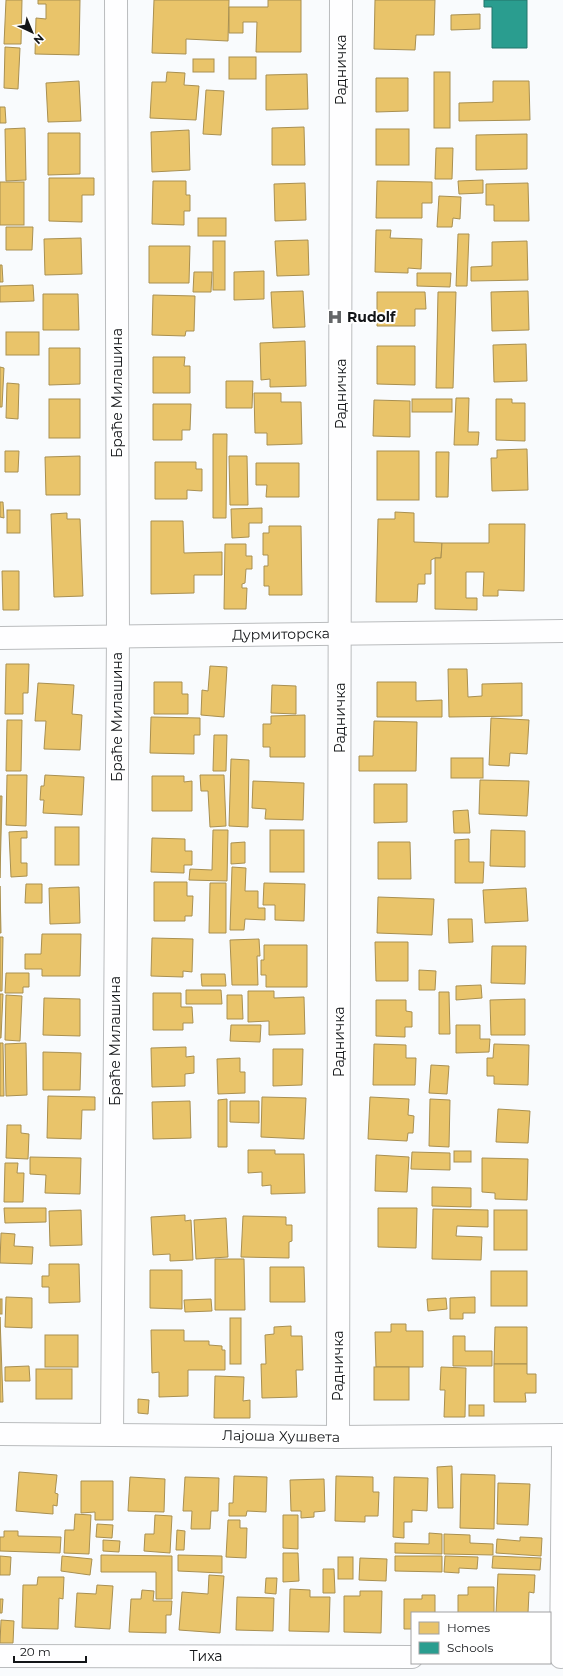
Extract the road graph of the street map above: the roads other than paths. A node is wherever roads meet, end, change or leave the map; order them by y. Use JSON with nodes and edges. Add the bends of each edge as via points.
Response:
{"nodes":[{"id":1,"x":116,"y":0,"type":"edge"},
{"id":2,"x":341,"y":0,"type":"edge"},
{"id":3,"x":563,"y":631,"type":"edge"},
{"id":4,"x":340,"y":633,"type":"junction"},
{"id":5,"x":118,"y":636,"type":"junction"},
{"id":6,"x":0,"y":638,"type":"edge"},
{"id":7,"x":0,"y":1434,"type":"edge"},
{"id":8,"x":112,"y":1434,"type":"junction"},
{"id":9,"x":563,"y":1435,"type":"edge"},
{"id":10,"x":338,"y":1437,"type":"junction"},
{"id":11,"x":563,"y":1447,"type":"edge"},
{"id":12,"x":0,"y":1656,"type":"edge"},
{"id":13,"x":411,"y":1657,"type":"edge"},
{"id":14,"x":558,"y":1657,"type":"edge"}],
"edges":[{"from":1,"to":5,"type":"street","name":"Браће Милашина"},
{"from":2,"to":4,"type":"street","name":"Радничка"},
{"from":3,"to":4,"type":"street","name":"Дурмиторска"},
{"from":4,"to":5,"type":"street","name":"Дурмиторска"},
{"from":4,"to":10,"type":"street","name":"Радничка"},
{"from":5,"to":6,"type":"street","name":"Дурмиторска"},
{"from":5,"to":8,"type":"street","name":"Браће Милашина"},
{"from":7,"to":8,"type":"street","name":"Лајоша Хушвета"},
{"from":8,"to":10,"type":"street","name":"Лајоша Хушвета"},
{"from":9,"to":10,"type":"street","name":"Лајоша Хушвета"},
{"from":11,"to":14,"type":"street"},
{"from":12,"to":13,"type":"street","name":"Тиха"}]}
